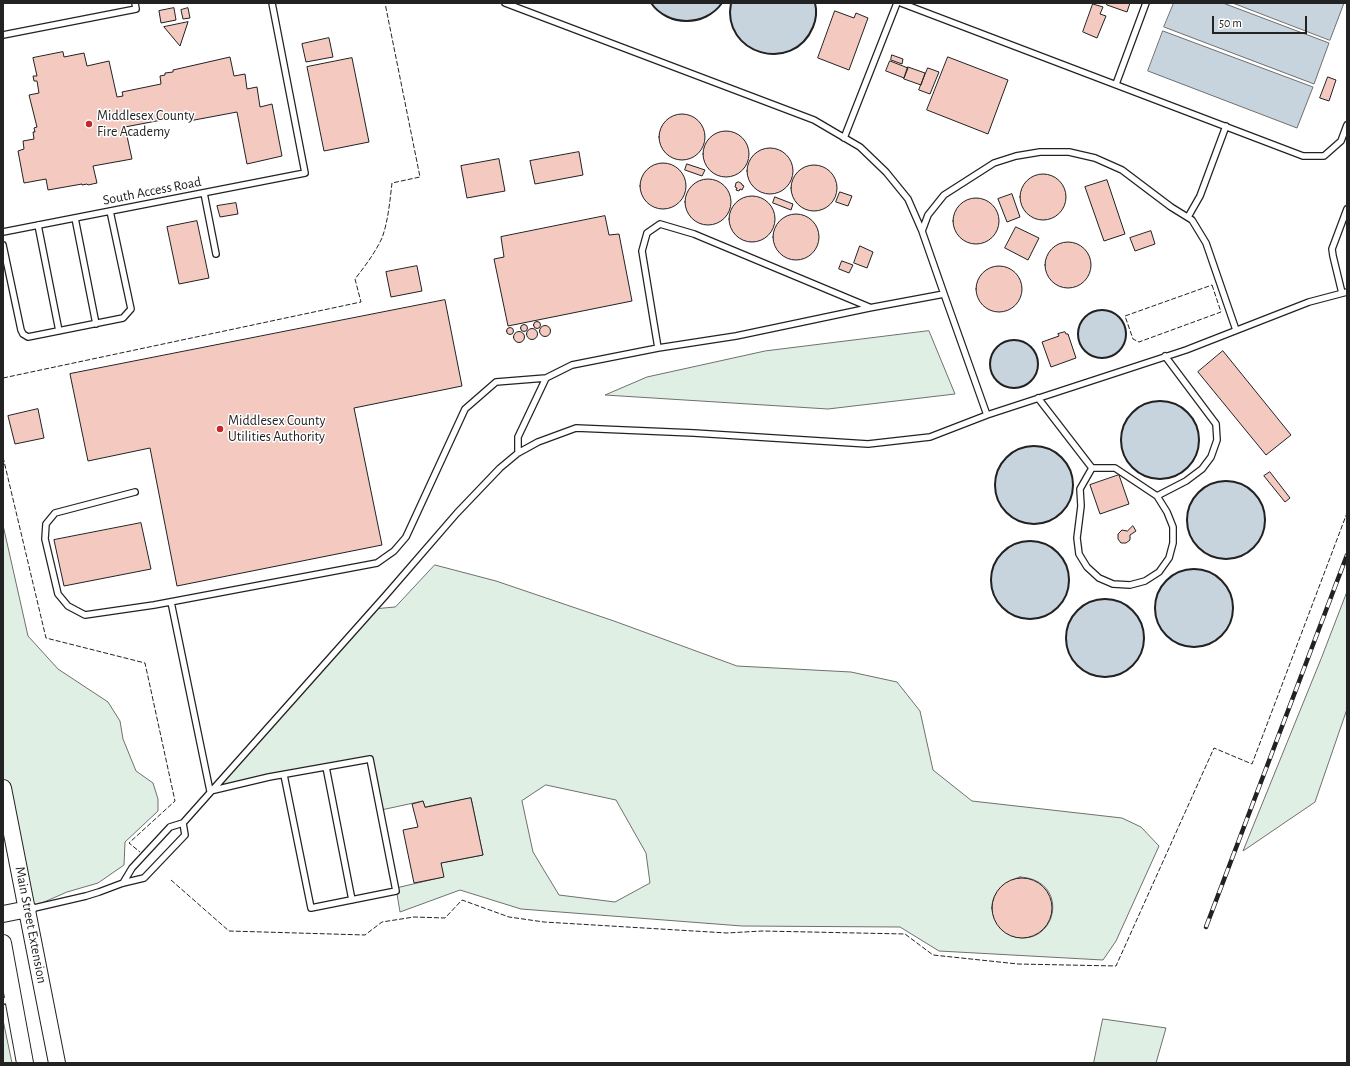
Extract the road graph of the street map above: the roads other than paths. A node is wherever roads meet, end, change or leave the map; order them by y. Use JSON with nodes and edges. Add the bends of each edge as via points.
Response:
{"nodes":[{"id":1,"x":135,"y":3,"type":"edge"},
{"id":2,"x":272,"y":3,"type":"edge"},
{"id":3,"x":505,"y":3,"type":"edge"},
{"id":4,"x":897,"y":3,"type":"edge"},
{"id":5,"x":901,"y":3,"type":"edge"},
{"id":6,"x":1146,"y":3,"type":"edge"},
{"id":7,"x":3,"y":35,"type":"edge"},
{"id":8,"x":1116,"y":84,"type":"junction"},
{"id":9,"x":1347,"y":125,"type":"edge"},
{"id":10,"x":1226,"y":126,"type":"junction"},
{"id":11,"x":844,"y":138,"type":"junction"},
{"id":12,"x":204,"y":193,"type":"junction"},
{"id":13,"x":1347,"y":209,"type":"edge"},
{"id":14,"x":110,"y":211,"type":"junction"},
{"id":15,"x":1188,"y":217,"type":"junction"},
{"id":16,"x":75,"y":218,"type":"junction"},
{"id":17,"x":38,"y":225,"type":"junction"},
{"id":18,"x":922,"y":231,"type":"junction"},
{"id":19,"x":3,"y":232,"type":"edge"},
{"id":20,"x":3,"y":245,"type":"edge"},
{"id":21,"x":216,"y":254,"type":"dead end"},
{"id":22,"x":1345,"y":292,"type":"edge"},
{"id":23,"x":944,"y":294,"type":"junction"},
{"id":24,"x":869,"y":308,"type":"junction"},
{"id":25,"x":96,"y":324,"type":"junction"},
{"id":26,"x":1236,"y":330,"type":"junction"},
{"id":27,"x":59,"y":331,"type":"junction"},
{"id":28,"x":658,"y":348,"type":"junction"},
{"id":29,"x":1165,"y":356,"type":"junction"},
{"id":30,"x":546,"y":378,"type":"junction"},
{"id":31,"x":1038,"y":398,"type":"junction"},
{"id":32,"x":987,"y":415,"type":"junction"},
{"id":33,"x":518,"y":453,"type":"junction"},
{"id":34,"x":1092,"y":468,"type":"junction"},
{"id":35,"x":135,"y":492,"type":"dead end"},
{"id":36,"x":1157,"y":496,"type":"junction"},
{"id":37,"x":171,"y":602,"type":"junction"},
{"id":38,"x":326,"y":767,"type":"junction"},
{"id":39,"x":284,"y":775,"type":"junction"},
{"id":40,"x":3,"y":788,"type":"edge"},
{"id":41,"x":210,"y":791,"type":"junction"},
{"id":42,"x":183,"y":823,"type":"junction"},
{"id":43,"x":122,"y":883,"type":"junction"},
{"id":44,"x":352,"y":900,"type":"junction"},
{"id":45,"x":28,"y":909,"type":"junction"},
{"id":46,"x":3,"y":914,"type":"edge"},
{"id":47,"x":3,"y":943,"type":"edge"},
{"id":48,"x":8,"y":1000,"type":"edge"},
{"id":49,"x":25,"y":1063,"type":"edge"},
{"id":50,"x":58,"y":1063,"type":"edge"}],
"edges":[{"from":1,"to":7,"type":"lane","via":[[136,9]]},
{"from":2,"to":12,"type":"lane","name":"South Access Road","via":[[305,173]]},
{"from":3,"to":11,"type":"lane","via":[[814,120]]},
{"from":4,"to":11,"type":"lane"},
{"from":5,"to":8,"type":"lane"},
{"from":6,"to":8,"type":"lane"},
{"from":8,"to":10,"type":"lane"},
{"from":9,"to":10,"type":"lane","via":[[1341,141],[1324,156],[1303,156]]},
{"from":10,"to":15,"type":"lane","via":[[1200,196]]},
{"from":11,"to":18,"type":"lane","via":[[860,147],[886,172],[908,199]]},
{"from":12,"to":14,"type":"lane","name":"South Access Road"},
{"from":12,"to":21,"type":"lane"},
{"from":13,"to":22,"type":"lane","via":[[1332,249]]},
{"from":14,"to":16,"type":"lane","name":"South Access Road"},
{"from":14,"to":25,"type":"lane","via":[[131,309],[123,318]]},
{"from":15,"to":18,"type":"lane","via":[[1122,170],[1095,158],[1069,152],[1040,152],[994,163],[969,178],[944,195],[928,215]]},
{"from":15,"to":26,"type":"lane","via":[[1206,243]]},
{"from":16,"to":17,"type":"lane","name":"South Access Road"},
{"from":16,"to":25,"type":"lane"},
{"from":17,"to":19,"type":"lane","name":"South Access Road"},
{"from":17,"to":27,"type":"lane"},
{"from":18,"to":23,"type":"lane"},
{"from":20,"to":27,"type":"lane","via":[[23,334],[28,337]]},
{"from":22,"to":26,"type":"lane","via":[[1309,302]]},
{"from":23,"to":24,"type":"lane"},
{"from":23,"to":32,"type":"lane"},
{"from":24,"to":28,"type":"lane","via":[[736,336]]},
{"from":24,"to":28,"type":"lane","via":[[694,234],[660,224],[647,233],[642,250]]},
{"from":25,"to":27,"type":"lane"},
{"from":26,"to":29,"type":"lane"},
{"from":28,"to":30,"type":"lane","via":[[572,365]]},
{"from":29,"to":31,"type":"lane"},
{"from":29,"to":36,"type":"lane","via":[[1216,424],[1217,440],[1211,457],[1202,469],[1186,481]]},
{"from":30,"to":33,"type":"lane","via":[[518,437]]},
{"from":30,"to":37,"type":"lane","via":[[496,382],[465,409],[406,537],[394,551],[377,563]]},
{"from":31,"to":32,"type":"lane"},
{"from":31,"to":34,"type":"lane"},
{"from":32,"to":33,"type":"lane","via":[[930,437],[868,444],[576,428],[538,442]]},
{"from":33,"to":41,"type":"lane","via":[[457,513]]},
{"from":34,"to":36,"type":"lane","via":[[1115,468]]},
{"from":34,"to":36,"type":"lane","via":[[1080,489],[1081,506],[1076,538],[1079,554],[1098,578],[1114,584],[1130,585],[1146,581],[1159,572],[1169,558],[1173,543],[1173,527]]},
{"from":35,"to":37,"type":"lane","via":[[55,513],[46,524],[45,539],[58,594],[68,606],[85,615]]},
{"from":37,"to":41,"type":"lane"},
{"from":38,"to":39,"type":"lane"},
{"from":38,"to":44,"type":"lane"},
{"from":38,"to":44,"type":"lane","via":[[370,759],[381,810],[396,891]]},
{"from":39,"to":41,"type":"lane"},
{"from":39,"to":44,"type":"lane","via":[[311,908]]},
{"from":40,"to":45,"type":"main road","name":"Main Street Extension"},
{"from":41,"to":42,"type":"lane"},
{"from":42,"to":43,"type":"lane","via":[[170,827],[136,863]]},
{"from":42,"to":43,"type":"lane","via":[[184,835],[144,878]]},
{"from":43,"to":45,"type":"lane","via":[[86,896]]},
{"from":45,"to":46,"type":"main road"},
{"from":45,"to":50,"type":"main road","name":"Main Street Extension"},
{"from":47,"to":48,"type":"main road"},
{"from":48,"to":49,"type":"main road"}]}
